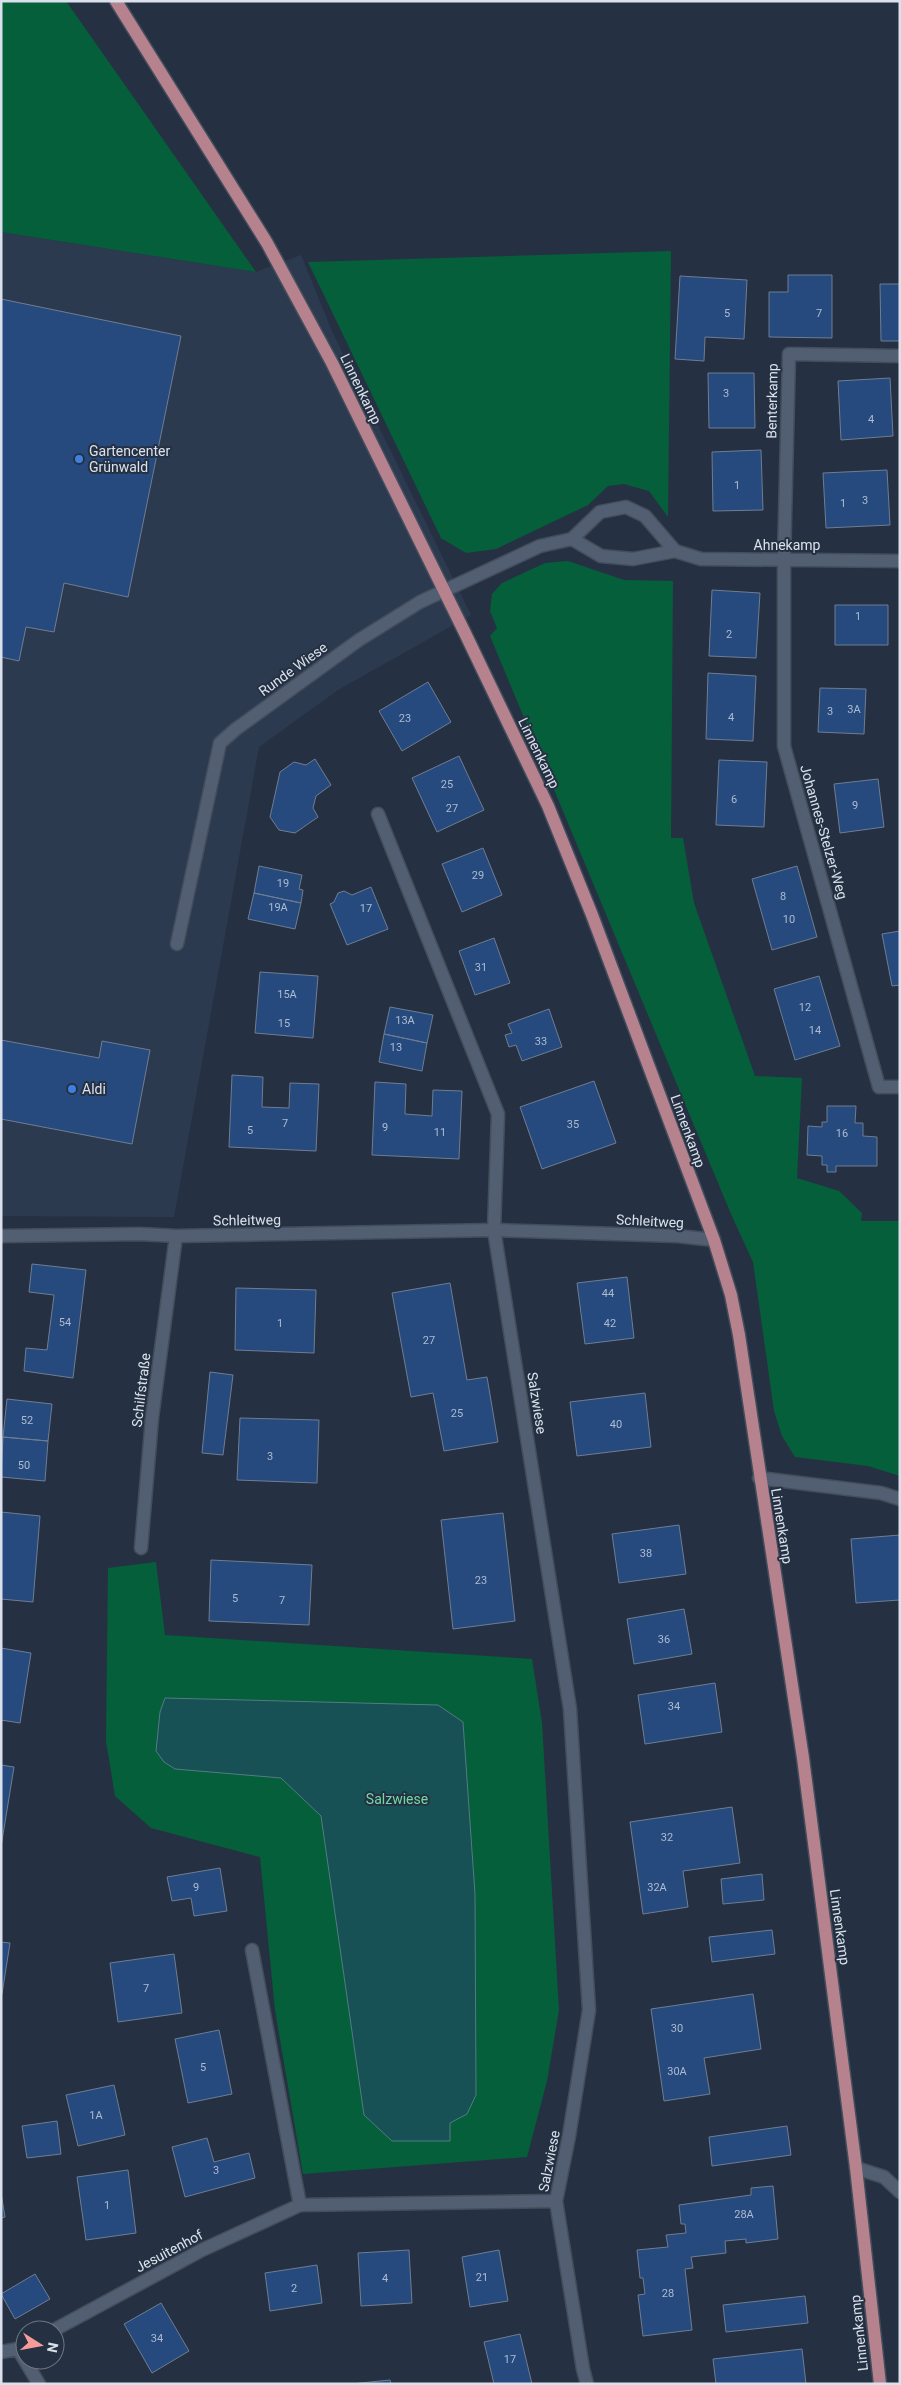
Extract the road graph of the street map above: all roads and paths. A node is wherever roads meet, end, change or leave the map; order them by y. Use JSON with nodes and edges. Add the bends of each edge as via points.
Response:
{"nodes":[{"id":1,"x":116,"y":1,"type":"edge"},
{"id":2,"x":900,"y":356,"type":"edge"},
{"id":3,"x":572,"y":540,"type":"junction"},
{"id":4,"x":675,"y":552,"type":"junction"},
{"id":5,"x":784,"y":560,"type":"junction"},
{"id":6,"x":900,"y":561,"type":"edge"},
{"id":7,"x":444,"y":589,"type":"junction"},
{"id":8,"x":378,"y":814,"type":"dead end"},
{"id":9,"x":177,"y":944,"type":"dead end"},
{"id":10,"x":900,"y":1087,"type":"edge"},
{"id":11,"x":494,"y":1230,"type":"junction"},
{"id":12,"x":1,"y":1236,"type":"edge"},
{"id":13,"x":176,"y":1236,"type":"junction"},
{"id":14,"x":714,"y":1240,"type":"junction"},
{"id":15,"x":759,"y":1478,"type":"junction"},
{"id":16,"x":900,"y":1499,"type":"edge"},
{"id":17,"x":141,"y":1548,"type":"dead end"},
{"id":18,"x":252,"y":1950,"type":"dead end"},
{"id":19,"x":856,"y":2168,"type":"junction"},
{"id":20,"x":900,"y":2192,"type":"edge"},
{"id":21,"x":556,"y":2201,"type":"junction"},
{"id":22,"x":300,"y":2205,"type":"junction"},
{"id":23,"x":65,"y":2324,"type":"edge"},
{"id":24,"x":15,"y":2349,"type":"edge"},
{"id":25,"x":1,"y":2352,"type":"edge"},
{"id":26,"x":32,"y":2370,"type":"edge"},
{"id":27,"x":39,"y":2384,"type":"edge"},
{"id":28,"x":587,"y":2384,"type":"edge"},
{"id":29,"x":880,"y":2384,"type":"edge"}],
"edges":[{"from":1,"to":7,"type":"main road","name":"Linnenkamp","via":[[267,243],[332,363]]},
{"from":2,"to":5,"type":"street","name":"Benterkamp","via":[[788,354]]},
{"from":3,"to":4,"type":"street","name":"Ahnekamp","via":[[601,556],[633,559]]},
{"from":3,"to":4,"type":"street","via":[[600,512],[626,507],[645,516]]},
{"from":3,"to":7,"type":"street","name":"Runde Wiese","via":[[540,546]]},
{"from":4,"to":5,"type":"street","name":"Ahnekamp","via":[[701,559]]},
{"from":5,"to":6,"type":"street","name":"Ahnekamp"},
{"from":5,"to":10,"type":"street","name":"Johannes-Stelzer-Weg","via":[[784,746],[879,1087]]},
{"from":7,"to":9,"type":"street","name":"Runde Wiese","via":[[359,640],[220,743]]},
{"from":7,"to":14,"type":"main road","name":"Linnenkamp","via":[[548,806]]},
{"from":8,"to":11,"type":"street","via":[[498,1114]]},
{"from":11,"to":13,"type":"street","name":"Schleitweg"},
{"from":11,"to":14,"type":"street","name":"Schleitweg"},
{"from":11,"to":21,"type":"street","name":"Salzwiese","via":[[570,1710],[585,1942],[588,2010]]},
{"from":12,"to":13,"type":"street","name":"Schleitweg"},
{"from":13,"to":17,"type":"street","name":"Schilfstraße","via":[[152,1418]]},
{"from":14,"to":15,"type":"main road","name":"Linnenkamp","via":[[737,1321]]},
{"from":15,"to":16,"type":"street","via":[[881,1493]]},
{"from":15,"to":19,"type":"main road","name":"Linnenkamp","via":[[804,1768]]},
{"from":18,"to":22,"type":"street"},
{"from":19,"to":20,"type":"street","via":[[884,2177]]},
{"from":19,"to":29,"type":"main road","name":"Linnenkamp"},
{"from":21,"to":22,"type":"street","name":"Jesuitenhof"},
{"from":21,"to":28,"type":"street","name":"Salzwiese"},
{"from":22,"to":23,"type":"street","name":"Jesuitenhof","via":[[202,2250]]},
{"from":24,"to":25,"type":"street"},
{"from":26,"to":27,"type":"street"}]}
